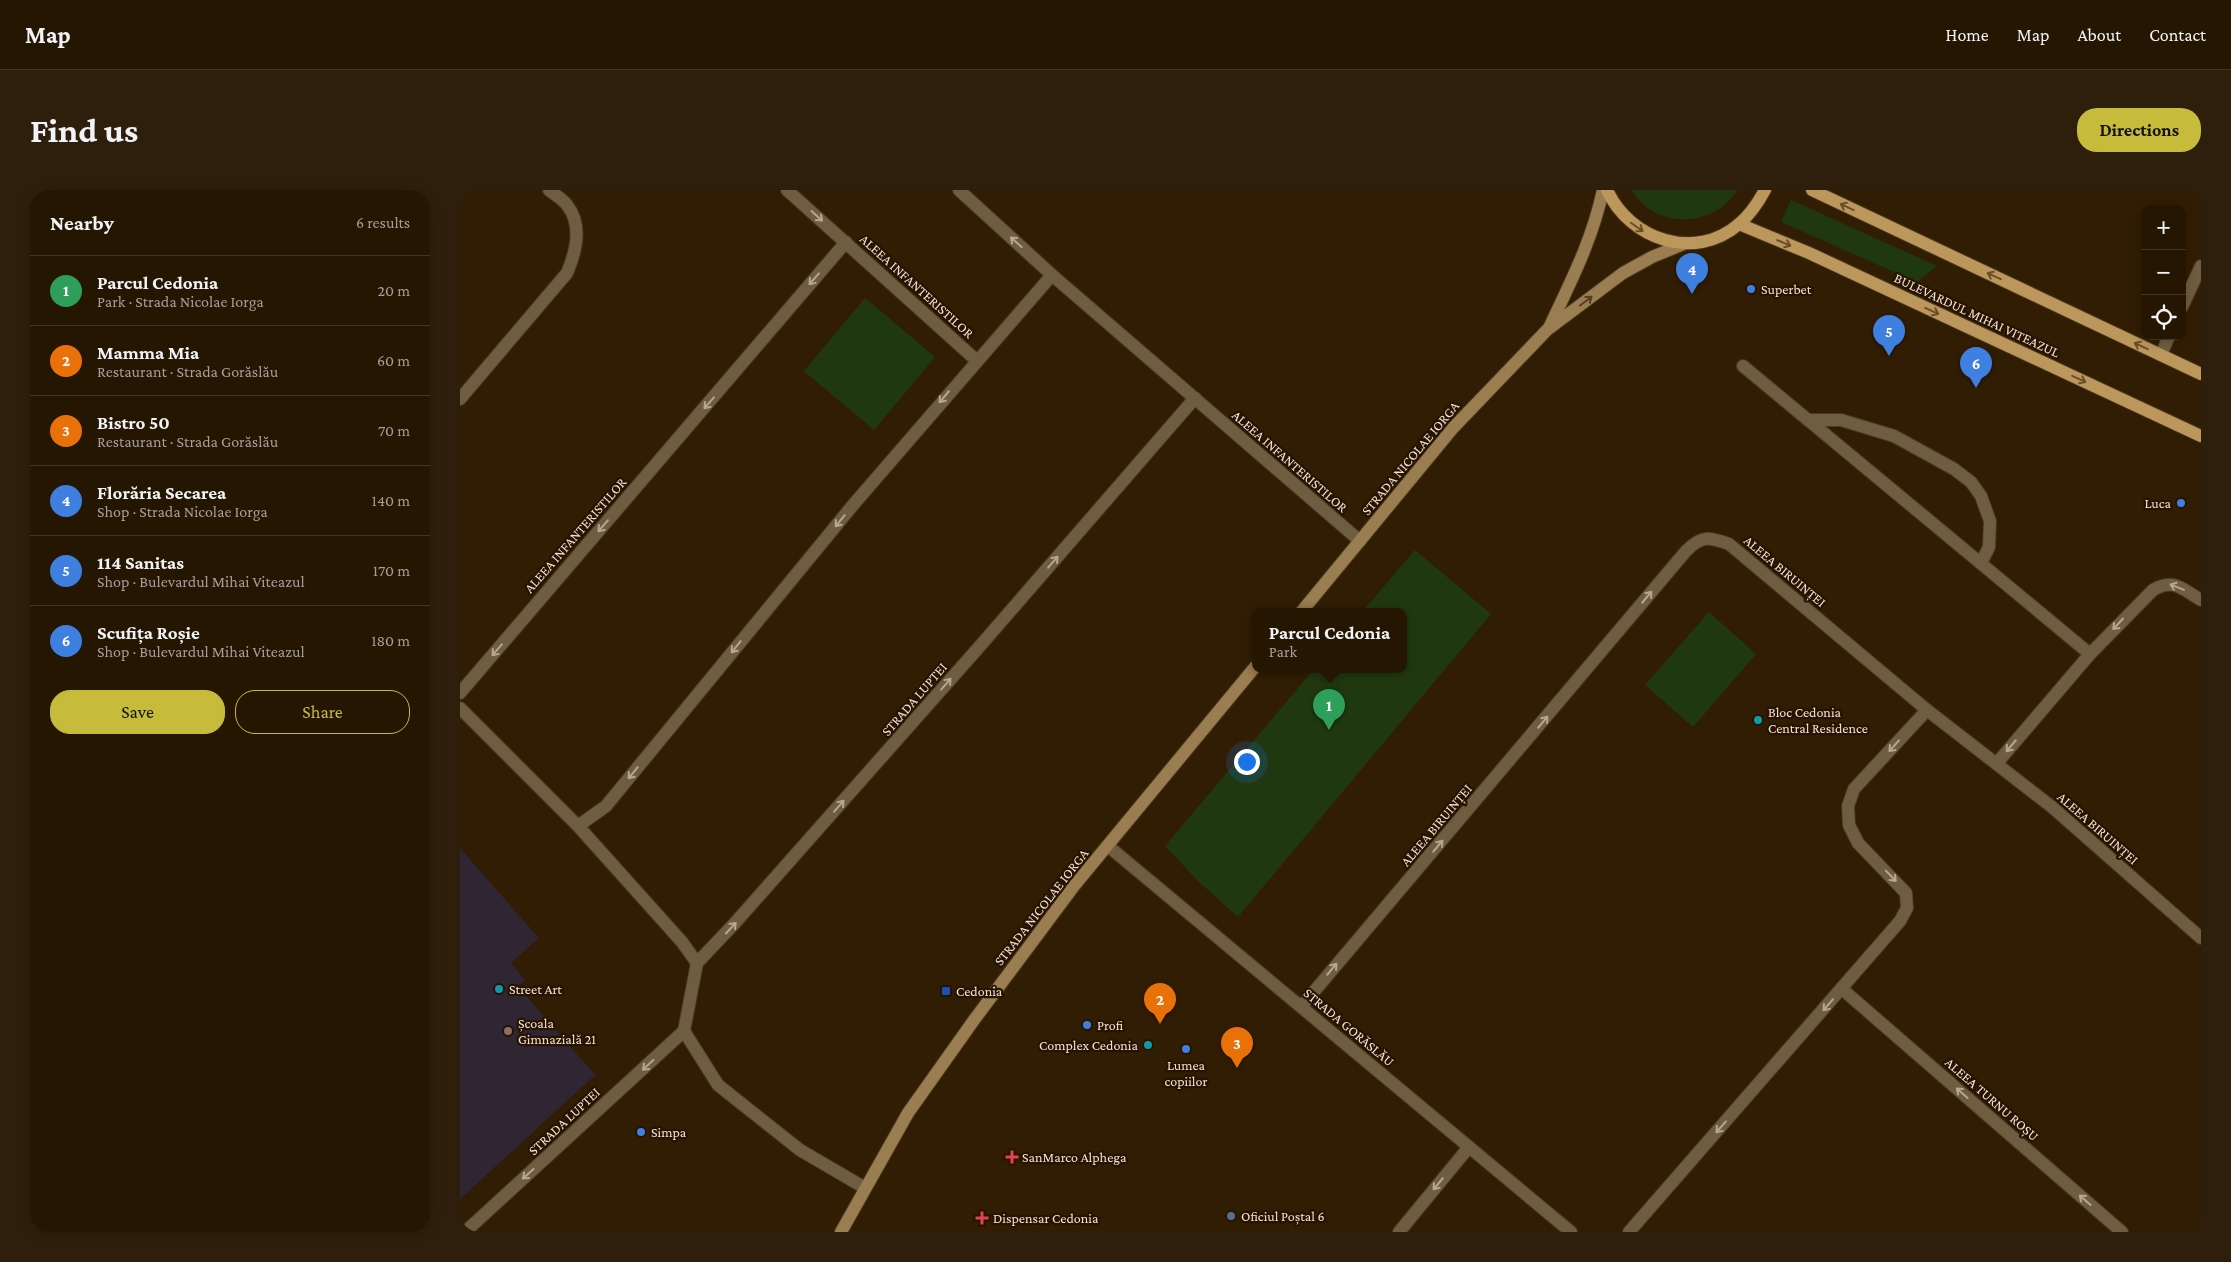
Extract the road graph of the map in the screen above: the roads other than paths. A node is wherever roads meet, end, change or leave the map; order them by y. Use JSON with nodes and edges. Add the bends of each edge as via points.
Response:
{"nodes":[{"id":1,"x":549,"y":190,"type":"edge"},
{"id":2,"x":787,"y":190,"type":"edge"},
{"id":3,"x":959,"y":190,"type":"edge"},
{"id":4,"x":1605,"y":190,"type":"edge"},
{"id":5,"x":1765,"y":190,"type":"edge"},
{"id":6,"x":1812,"y":190,"type":"edge"},
{"id":7,"x":1739,"y":224,"type":"junction"},
{"id":8,"x":846,"y":242,"type":"junction"},
{"id":9,"x":1686,"y":243,"type":"junction"},
{"id":10,"x":2201,"y":266,"type":"edge"},
{"id":11,"x":1052,"y":275,"type":"junction"},
{"id":12,"x":2186,"y":298,"type":"edge"},
{"id":13,"x":1548,"y":330,"type":"junction"},
{"id":14,"x":2167,"y":340,"type":"edge"},
{"id":15,"x":2161,"y":355,"type":"junction"},
{"id":16,"x":976,"y":360,"type":"junction"},
{"id":17,"x":1743,"y":366,"type":"dead end"},
{"id":18,"x":2201,"y":374,"type":"edge"},
{"id":19,"x":1194,"y":398,"type":"junction"},
{"id":20,"x":460,"y":399,"type":"edge"},
{"id":21,"x":1808,"y":420,"type":"junction"},
{"id":22,"x":2201,"y":436,"type":"edge"},
{"id":23,"x":1360,"y":541,"type":"junction"},
{"id":24,"x":1981,"y":563,"type":"junction"},
{"id":25,"x":2201,"y":600,"type":"edge"},
{"id":26,"x":1304,"y":608,"type":"edge"},
{"id":27,"x":2090,"y":654,"type":"junction"},
{"id":28,"x":1252,"y":672,"type":"edge"},
{"id":29,"x":460,"y":693,"type":"edge"},
{"id":30,"x":460,"y":708,"type":"edge"},
{"id":31,"x":1927,"y":710,"type":"junction"},
{"id":32,"x":1997,"y":763,"type":"junction"},
{"id":33,"x":578,"y":826,"type":"junction"},
{"id":34,"x":1108,"y":846,"type":"junction"},
{"id":35,"x":2201,"y":938,"type":"edge"},
{"id":36,"x":697,"y":963,"type":"junction"},
{"id":37,"x":1842,"y":989,"type":"junction"},
{"id":38,"x":1301,"y":1007,"type":"junction"},
{"id":39,"x":684,"y":1032,"type":"junction"},
{"id":40,"x":1469,"y":1147,"type":"junction"},
{"id":41,"x":865,"y":1188,"type":"junction"},
{"id":42,"x":465,"y":1232,"type":"edge"},
{"id":43,"x":841,"y":1232,"type":"edge"},
{"id":44,"x":1399,"y":1232,"type":"edge"},
{"id":45,"x":1571,"y":1232,"type":"edge"},
{"id":46,"x":1629,"y":1232,"type":"edge"},
{"id":47,"x":2122,"y":1232,"type":"edge"}],
"edges":[{"from":1,"to":20,"type":"street","via":[[568,205],[574,222],[577,240],[567,273]]},
{"from":2,"to":8,"type":"street","one_way":true},
{"from":11,"to":3,"type":"street","one_way":true},
{"from":4,"to":9,"type":"main road","one_way":true,"via":[[1627,220],[1645,233]]},
{"from":4,"to":13,"type":"main road","name":"STRADA NICOLAE IORGA","via":[[1587,248]]},
{"from":5,"to":7,"type":"main road","via":[[1754,209]]},
{"from":15,"to":6,"type":"main road","one_way":true},
{"from":7,"to":9,"type":"main road","via":[[1724,234]]},
{"from":7,"to":22,"type":"main road","name":"BULEVARDUL MIHAI VITEAZUL","one_way":true,"via":[[1809,253]]},
{"from":8,"to":16,"type":"street","name":"ALEEA INFANTERISTILOR"},
{"from":8,"to":29,"type":"street","name":"ALEEA INFANTERISTILOR","one_way":true},
{"from":13,"to":9,"type":"main road","name":"STRADA NICOLAE IORGA","one_way":true,"via":[[1623,273]]},
{"from":10,"to":12,"type":"street"},
{"from":11,"to":16,"type":"street","name":"ALEEA INFANTERISTILOR"},
{"from":11,"to":19,"type":"street","name":"ALEEA INFANTERISTILOR"},
{"from":13,"to":23,"type":"main road","name":"STRADA NICOLAE IORGA","via":[[1453,428]]},
{"from":14,"to":15,"type":"street"},
{"from":15,"to":18,"type":"main road"},
{"from":16,"to":33,"type":"street","one_way":true,"via":[[606,806]]},
{"from":17,"to":21,"type":"street"},
{"from":19,"to":23,"type":"street","name":"ALEEA INFANTERISTILOR"},
{"from":36,"to":19,"type":"street","name":"STRADA LUPTEI","one_way":true,"via":[[980,646]]},
{"from":21,"to":24,"type":"street"},
{"from":21,"to":24,"type":"street","via":[[1841,420],[1894,436],[1971,482],[1981,496],[1990,521],[1989,547]]},
{"from":23,"to":26,"type":"main road","name":"STRADA NICOLAE IORGA"},
{"from":24,"to":27,"type":"street"},
{"from":25,"to":27,"type":"street","one_way":true,"via":[[2174,584],[2164,584],[2143,598]]},
{"from":27,"to":32,"type":"street","one_way":true},
{"from":28,"to":34,"type":"main road","name":"STRADA NICOLAE IORGA"},
{"from":30,"to":33,"type":"street"},
{"from":31,"to":32,"type":"street","name":"ALEEA BIRUINȚEI"},
{"from":31,"to":37,"type":"street","one_way":true,"via":[[1854,789],[1848,806],[1850,825],[1858,843],[1906,893],[1906,908],[1900,921]]},
{"from":38,"to":31,"type":"street","name":"ALEEA BIRUINȚEI","one_way":true,"via":[[1696,540],[1711,538],[1730,544]]},
{"from":32,"to":35,"type":"street","name":"ALEEA BIRUINȚEI"},
{"from":33,"to":36,"type":"street"},
{"from":34,"to":38,"type":"street","name":"STRADA GORĂSLĂU"},
{"from":34,"to":41,"type":"main road","name":"STRADA NICOLAE IORGA","via":[[1074,886],[930,1081]]},
{"from":36,"to":39,"type":"street"},
{"from":37,"to":46,"type":"street","one_way":true},
{"from":47,"to":37,"type":"street","name":"ALEEA TURNU ROȘU","one_way":true},
{"from":38,"to":40,"type":"street","name":"STRADA GORĂSLĂU"},
{"from":39,"to":41,"type":"street","via":[[718,1085],[800,1150]]},
{"from":39,"to":42,"type":"street","name":"STRADA LUPTEI","one_way":true},
{"from":40,"to":44,"type":"street","one_way":true},
{"from":40,"to":45,"type":"street","name":"STRADA GORĂSLĂU"},
{"from":41,"to":43,"type":"main road","name":"STRADA NICOLAE IORGA"}]}
